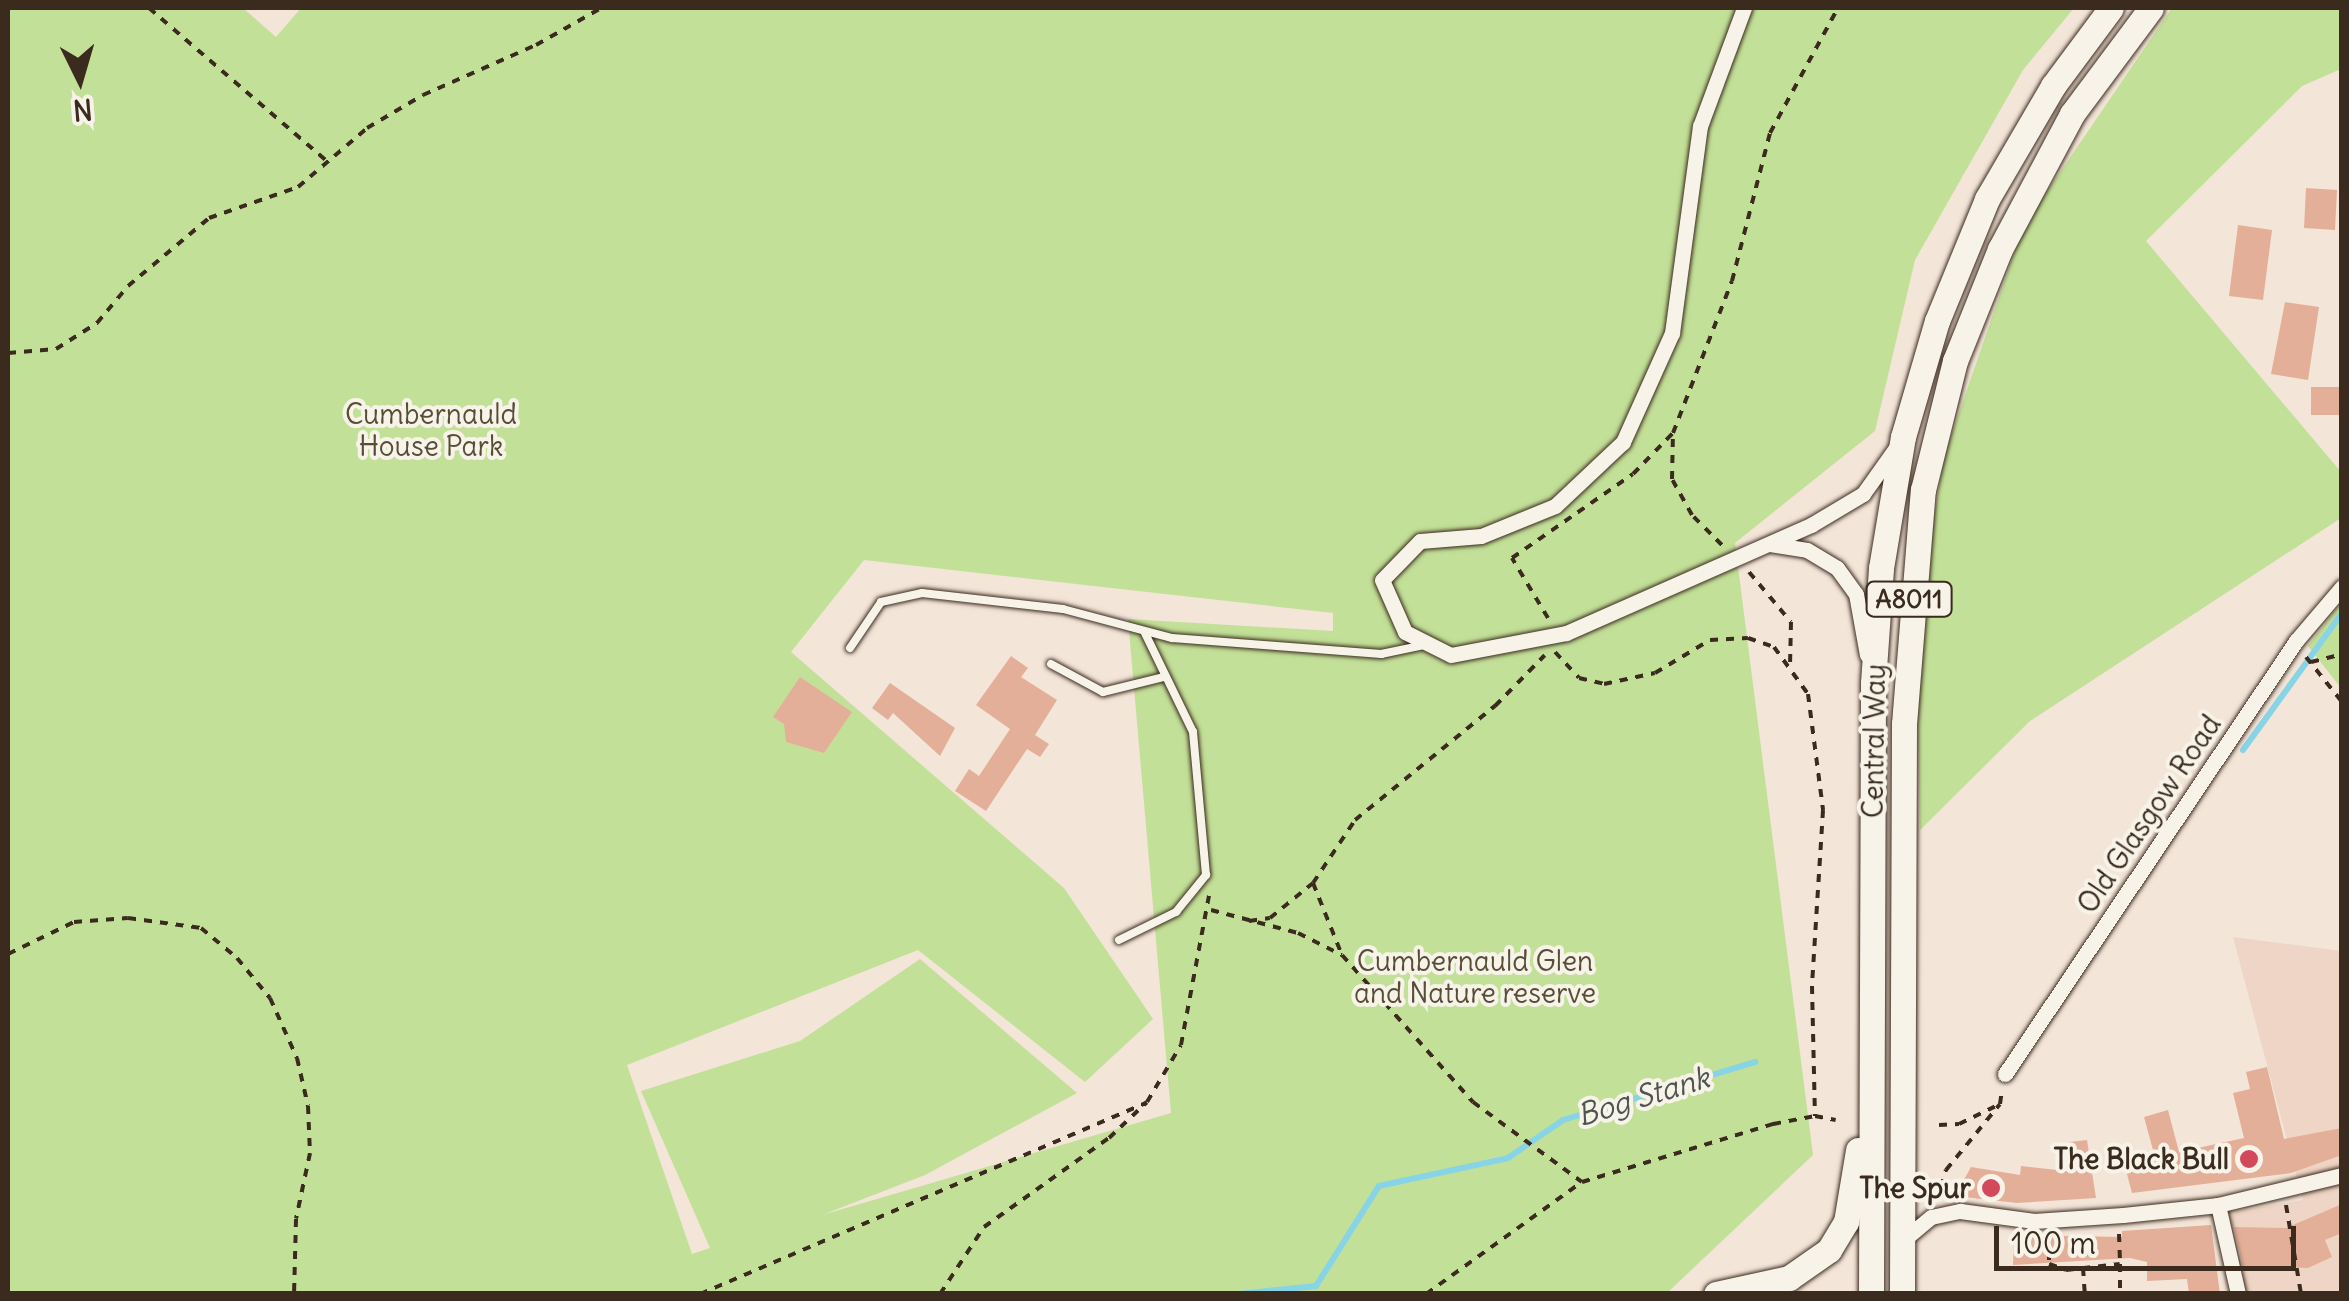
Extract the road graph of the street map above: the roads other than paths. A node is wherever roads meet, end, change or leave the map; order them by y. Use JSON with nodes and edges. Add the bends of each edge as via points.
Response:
{"nodes":[{"id":1,"x":1744,"y":8,"type":"edge"},
{"id":2,"x":2111,"y":8,"type":"edge"},
{"id":3,"x":2151,"y":8,"type":"edge"},
{"id":4,"x":1903,"y":437,"type":"junction"},
{"id":5,"x":1766,"y":543,"type":"junction"},
{"id":6,"x":2342,"y":587,"type":"edge"},
{"id":7,"x":1144,"y":631,"type":"junction"},
{"id":8,"x":1430,"y":644,"type":"junction"},
{"id":9,"x":850,"y":648,"type":"dead end"},
{"id":10,"x":1051,"y":664,"type":"dead end"},
{"id":11,"x":1164,"y":676,"type":"junction"},
{"id":12,"x":1873,"y":683,"type":"junction"},
{"id":13,"x":1119,"y":940,"type":"dead end"},
{"id":14,"x":1868,"y":987,"type":"junction"},
{"id":15,"x":2005,"y":1074,"type":"road end"},
{"id":16,"x":2342,"y":1175,"type":"edge"},
{"id":17,"x":2218,"y":1206,"type":"junction"},
{"id":18,"x":1901,"y":1245,"type":"junction"},
{"id":19,"x":1716,"y":1294,"type":"edge"},
{"id":20,"x":1871,"y":1294,"type":"edge"},
{"id":21,"x":1902,"y":1294,"type":"edge"},
{"id":22,"x":1918,"y":1294,"type":"edge"},
{"id":23,"x":2238,"y":1294,"type":"edge"}],
"edges":[{"from":1,"to":8,"type":"street","via":[[1700,126],[1672,333],[1623,442],[1556,506],[1480,536],[1420,541],[1382,580],[1405,632]]},
{"from":2,"to":4,"type":"main road","name":"Central Way","number":"A8011","via":[[2053,86],[1987,199],[1937,321]]},
{"from":3,"to":18,"type":"main road","name":"Central Way","number":"A8011","via":[[2072,114],[2000,248],[1955,361],[1923,490],[1905,656]]},
{"from":4,"to":5,"type":"street","via":[[1862,494]]},
{"from":4,"to":12,"type":"main road","name":"Central Way","number":"A8011","via":[[1881,568]]},
{"from":5,"to":8,"type":"street","via":[[1559,634],[1451,655]]},
{"from":5,"to":12,"type":"street","via":[[1807,550],[1837,568],[1856,594]]},
{"from":6,"to":15,"type":"street","name":"Old Glasgow Road","via":[[2296,640]]},
{"from":7,"to":8,"type":"lane","via":[[1381,654]]},
{"from":7,"to":9,"type":"lane","via":[[1063,609],[922,593],[881,602]]},
{"from":7,"to":11,"type":"lane"},
{"from":10,"to":11,"type":"lane","via":[[1103,692]]},
{"from":11,"to":13,"type":"lane","via":[[1193,732],[1206,875],[1176,912]]},
{"from":12,"to":14,"type":"main road","name":"Central Way","number":"A8011"},
{"from":14,"to":19,"type":"main road","via":[[1856,1178],[1841,1233],[1806,1269]]},
{"from":14,"to":20,"type":"main road","name":"Central Way","number":"A8011"},
{"from":16,"to":17,"type":"street"},
{"from":17,"to":18,"type":"street","via":[[2034,1221],[1960,1211],[1931,1217]]},
{"from":17,"to":23,"type":"street"},
{"from":18,"to":21,"type":"main road","name":"Central Way","number":"A8011"},
{"from":18,"to":22,"type":"main road"}]}
